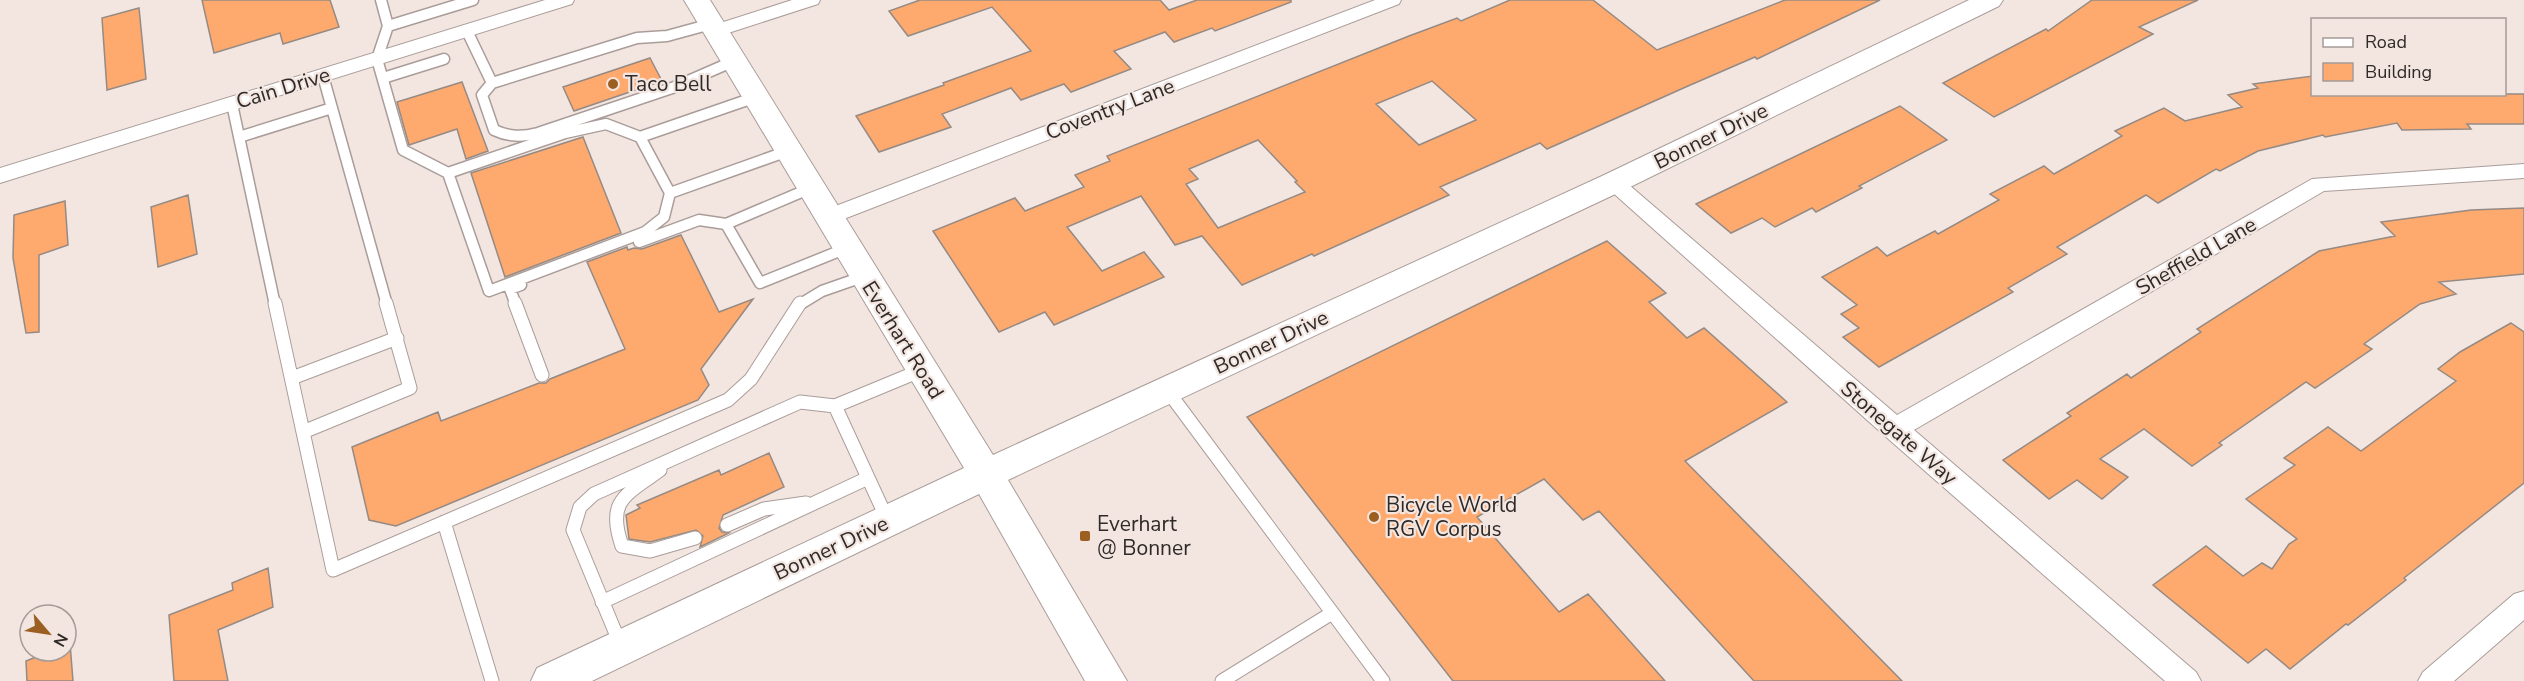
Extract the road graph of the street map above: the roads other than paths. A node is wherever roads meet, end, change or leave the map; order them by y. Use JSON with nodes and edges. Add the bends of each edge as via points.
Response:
{"nodes":[{"id":1,"x":381,"y":0,"type":"edge"},
{"id":2,"x":473,"y":0,"type":"edge"},
{"id":3,"x":565,"y":0,"type":"edge"},
{"id":4,"x":811,"y":0,"type":"edge"},
{"id":5,"x":1392,"y":0,"type":"edge"},
{"id":6,"x":1990,"y":0,"type":"edge"},
{"id":7,"x":708,"y":18,"type":"edge"},
{"id":8,"x":388,"y":26,"type":"junction"},
{"id":9,"x":467,"y":31,"type":"junction"},
{"id":10,"x":444,"y":59,"type":"dead end"},
{"id":11,"x":734,"y":61,"type":"junction"},
{"id":12,"x":380,"y":69,"type":"junction"},
{"id":13,"x":323,"y":76,"type":"junction"},
{"id":14,"x":492,"y":83,"type":"junction"},
{"id":15,"x":756,"y":97,"type":"junction"},
{"id":16,"x":232,"y":104,"type":"junction"},
{"id":17,"x":332,"y":108,"type":"junction"},
{"id":18,"x":239,"y":137,"type":"junction"},
{"id":19,"x":640,"y":137,"type":"junction"},
{"id":20,"x":788,"y":151,"type":"junction"},
{"id":21,"x":2524,"y":171,"type":"edge"},
{"id":22,"x":448,"y":173,"type":"junction"},
{"id":23,"x":0,"y":177,"type":"edge"},
{"id":24,"x":1613,"y":183,"type":"junction"},
{"id":25,"x":811,"y":188,"type":"junction"},
{"id":26,"x":670,"y":194,"type":"junction"},
{"id":27,"x":828,"y":217,"type":"junction"},
{"id":28,"x":726,"y":224,"type":"junction"},
{"id":29,"x":847,"y":248,"type":"junction"},
{"id":30,"x":865,"y":276,"type":"junction"},
{"id":31,"x":397,"y":338,"type":"junction"},
{"id":32,"x":922,"y":370,"type":"junction"},
{"id":33,"x":542,"y":375,"type":"dead end"},
{"id":34,"x":292,"y":378,"type":"junction"},
{"id":35,"x":1167,"y":390,"type":"junction"},
{"id":36,"x":835,"y":406,"type":"junction"},
{"id":37,"x":1894,"y":429,"type":"junction"},
{"id":38,"x":303,"y":432,"type":"junction"},
{"id":39,"x":678,"y":457,"type":"junction"},
{"id":40,"x":986,"y":474,"type":"junction"},
{"id":41,"x":868,"y":478,"type":"junction"},
{"id":42,"x":818,"y":502,"type":"junction"},
{"id":43,"x":888,"y":521,"type":"junction"},
{"id":44,"x":444,"y":522,"type":"junction"},
{"id":45,"x":727,"y":525,"type":"dead end"},
{"id":46,"x":695,"y":538,"type":"dead end"},
{"id":47,"x":602,"y":602,"type":"junction"},
{"id":48,"x":2524,"y":603,"type":"edge"},
{"id":49,"x":1332,"y":613,"type":"junction"},
{"id":50,"x":621,"y":648,"type":"junction"},
{"id":51,"x":492,"y":681,"type":"edge"},
{"id":52,"x":551,"y":681,"type":"edge"},
{"id":53,"x":1107,"y":681,"type":"edge"},
{"id":54,"x":1222,"y":681,"type":"edge"},
{"id":55,"x":1383,"y":681,"type":"edge"},
{"id":56,"x":2186,"y":681,"type":"edge"},
{"id":57,"x":2433,"y":681,"type":"edge"}],
"edges":[{"from":1,"to":8,"type":"lane"},
{"from":2,"to":8,"type":"lane"},
{"from":3,"to":9,"type":"street","name":"Cain Drive"},
{"from":4,"to":7,"type":"street"},
{"from":5,"to":27,"type":"street","name":"Coventry Lane"},
{"from":6,"to":24,"type":"street","name":"Bonner Drive"},
{"from":7,"to":11,"type":"street","name":"Everhart Road"},
{"from":7,"to":14,"type":"lane","via":[[667,36],[637,38]]},
{"from":8,"to":12,"type":"lane"},
{"from":9,"to":12,"type":"street","name":"Cain Drive"},
{"from":9,"to":14,"type":"lane"},
{"from":10,"to":12,"type":"lane"},
{"from":11,"to":14,"type":"lane","via":[[672,88],[519,137],[494,130],[482,95]]},
{"from":11,"to":15,"type":"street","name":"Everhart Road"},
{"from":12,"to":13,"type":"street","name":"Cain Drive"},
{"from":12,"to":22,"type":"lane","via":[[403,150]]},
{"from":13,"to":16,"type":"street","name":"Cain Drive"},
{"from":13,"to":17,"type":"lane"},
{"from":15,"to":19,"type":"lane"},
{"from":15,"to":20,"type":"street","name":"Everhart Road"},
{"from":16,"to":18,"type":"lane"},
{"from":16,"to":23,"type":"street","name":"Cain Drive"},
{"from":17,"to":18,"type":"lane"},
{"from":17,"to":31,"type":"lane"},
{"from":18,"to":34,"type":"lane"},
{"from":19,"to":22,"type":"lane","via":[[606,124],[565,133]]},
{"from":19,"to":26,"type":"lane"},
{"from":20,"to":25,"type":"street","name":"Everhart Road"},
{"from":20,"to":26,"type":"lane"},
{"from":21,"to":37,"type":"street","name":"Sheffield Lane","via":[[2320,184]]},
{"from":22,"to":26,"type":"lane","via":[[489,291],[645,232],[664,218]]},
{"from":24,"to":35,"type":"street","name":"Bonner Drive"},
{"from":24,"to":37,"type":"street","name":"Stonegate Way"},
{"from":25,"to":27,"type":"street","name":"Everhart Road"},
{"from":25,"to":28,"type":"lane"},
{"from":27,"to":29,"type":"street","name":"Everhart Road"},
{"from":28,"to":29,"type":"lane","via":[[760,283]]},
{"from":28,"to":33,"type":"lane","via":[[699,220],[510,289]]},
{"from":29,"to":30,"type":"street","name":"Everhart Road"},
{"from":30,"to":32,"type":"street","name":"Everhart Road"},
{"from":30,"to":44,"type":"lane","via":[[799,304],[751,379],[728,400]]},
{"from":31,"to":34,"type":"lane"},
{"from":31,"to":38,"type":"lane","via":[[410,388]]},
{"from":32,"to":36,"type":"lane"},
{"from":32,"to":40,"type":"street","name":"Everhart Road"},
{"from":34,"to":38,"type":"lane"},
{"from":35,"to":40,"type":"street","name":"Bonner Drive"},
{"from":35,"to":49,"type":"lane"},
{"from":36,"to":39,"type":"lane","via":[[800,402]]},
{"from":36,"to":41,"type":"lane"},
{"from":37,"to":56,"type":"street","name":"Stonegate Way"},
{"from":38,"to":44,"type":"lane","via":[[333,570]]},
{"from":39,"to":46,"type":"lane","via":[[619,501],[614,521],[622,546],[638,552],[651,552]]},
{"from":39,"to":47,"type":"lane","via":[[594,494],[580,507],[573,530]]},
{"from":40,"to":43,"type":"street","name":"Bonner Drive"},
{"from":40,"to":53,"type":"street","name":"Everhart Road"},
{"from":41,"to":42,"type":"lane"},
{"from":41,"to":43,"type":"lane"},
{"from":42,"to":45,"type":"lane","via":[[764,508]]},
{"from":42,"to":47,"type":"lane"},
{"from":43,"to":50,"type":"street","name":"Bonner Drive"},
{"from":44,"to":51,"type":"lane"},
{"from":47,"to":50,"type":"lane"},
{"from":48,"to":57,"type":"street"},
{"from":49,"to":54,"type":"lane"},
{"from":49,"to":55,"type":"lane"},
{"from":50,"to":52,"type":"street","name":"Bonner Drive"}]}
